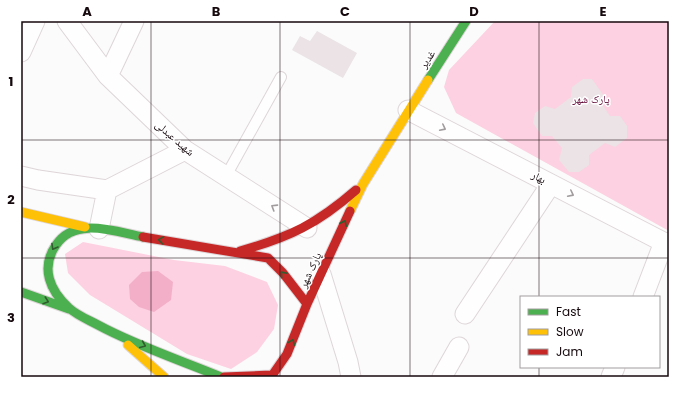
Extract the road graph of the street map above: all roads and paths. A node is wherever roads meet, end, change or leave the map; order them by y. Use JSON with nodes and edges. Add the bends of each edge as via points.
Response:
{"nodes":[{"id":1,"x":35,"y":21,"type":"edge"},
{"id":2,"x":67,"y":21,"type":"edge"},
{"id":3,"x":134,"y":21,"type":"edge"},
{"id":4,"x":466,"y":21,"type":"edge"},
{"id":5,"x":21,"y":52,"type":"edge"},
{"id":6,"x":108,"y":76,"type":"junction"},
{"id":7,"x":281,"y":77,"type":"dead end"},
{"id":8,"x":408,"y":110,"type":"junction"},
{"id":9,"x":185,"y":150,"type":"junction"},
{"id":10,"x":21,"y":176,"type":"edge"},
{"id":11,"x":226,"y":176,"type":"junction"},
{"id":12,"x":363,"y":184,"type":"junction"},
{"id":13,"x":551,"y":184,"type":"junction"},
{"id":14,"x":107,"y":190,"type":"junction"},
{"id":15,"x":21,"y":212,"type":"edge"},
{"id":16,"x":92,"y":228,"type":"junction"},
{"id":17,"x":307,"y":228,"type":"junction"},
{"id":18,"x":667,"y":244,"type":"edge"},
{"id":19,"x":237,"y":252,"type":"junction"},
{"id":20,"x":321,"y":274,"type":"junction"},
{"id":21,"x":21,"y":292,"type":"edge"},
{"id":22,"x":643,"y":296,"type":"edge"},
{"id":23,"x":307,"y":304,"type":"junction"},
{"id":24,"x":71,"y":310,"type":"junction"},
{"id":25,"x":465,"y":314,"type":"dead end"},
{"id":26,"x":107,"y":330,"type":"junction"},
{"id":27,"x":459,"y":347,"type":"dead end"},
{"id":28,"x":271,"y":376,"type":"edge"},
{"id":29,"x":164,"y":377,"type":"edge"},
{"id":30,"x":221,"y":377,"type":"edge"},
{"id":31,"x":224,"y":377,"type":"edge"},
{"id":32,"x":350,"y":377,"type":"edge"},
{"id":33,"x":442,"y":377,"type":"edge"}],
"edges":[{"from":1,"to":5,"type":"street"},
{"from":2,"to":6,"type":"street","name":"شهید عبدلی"},
{"from":3,"to":6,"type":"street"},
{"from":4,"to":8,"type":"main road","name":"غدیر"},
{"from":6,"to":9,"type":"street","name":"شهید عبدلی"},
{"from":7,"to":11,"type":"lane"},
{"from":8,"to":12,"type":"main road","name":"پارک شهر"},
{"from":8,"to":13,"type":"street","name":"بهار","one_way":true},
{"from":9,"to":11,"type":"street","name":"شهید عبدلی"},
{"from":9,"to":14,"type":"street"},
{"from":10,"to":14,"type":"street"},
{"from":17,"to":11,"type":"street","name":"شهید عبدلی","one_way":true},
{"from":12,"to":17,"type":"main road","via":[[331,212]]},
{"from":20,"to":12,"type":"main road","name":"پارک شهر","one_way":true},
{"from":13,"to":18,"type":"street","name":"بهار","one_way":true},
{"from":13,"to":25,"type":"street"},
{"from":14,"to":16,"type":"street"},
{"from":15,"to":16,"type":"main road"},
{"from":19,"to":16,"type":"main road","one_way":true},
{"from":16,"to":24,"type":"main road","one_way":true,"via":[[67,232],[53,245],[48,262],[47,278],[55,293]]},
{"from":17,"to":19,"type":"main road","via":[[284,239]]},
{"from":18,"to":22,"type":"street"},
{"from":23,"to":19,"type":"main road","one_way":true,"via":[[268,258]]},
{"from":20,"to":23,"type":"main road","name":"پارک شهر"},
{"from":20,"to":32,"type":"street","via":[[348,362]]},
{"from":21,"to":24,"type":"main road","one_way":true},
{"from":28,"to":23,"type":"main road","name":"پارک شهر","one_way":true,"via":[[287,354]]},
{"from":24,"to":26,"type":"main road"},
{"from":26,"to":29,"type":"main road"},
{"from":26,"to":30,"type":"main road","one_way":true},
{"from":27,"to":33,"type":"street"},
{"from":28,"to":31,"type":"main road"}]}
